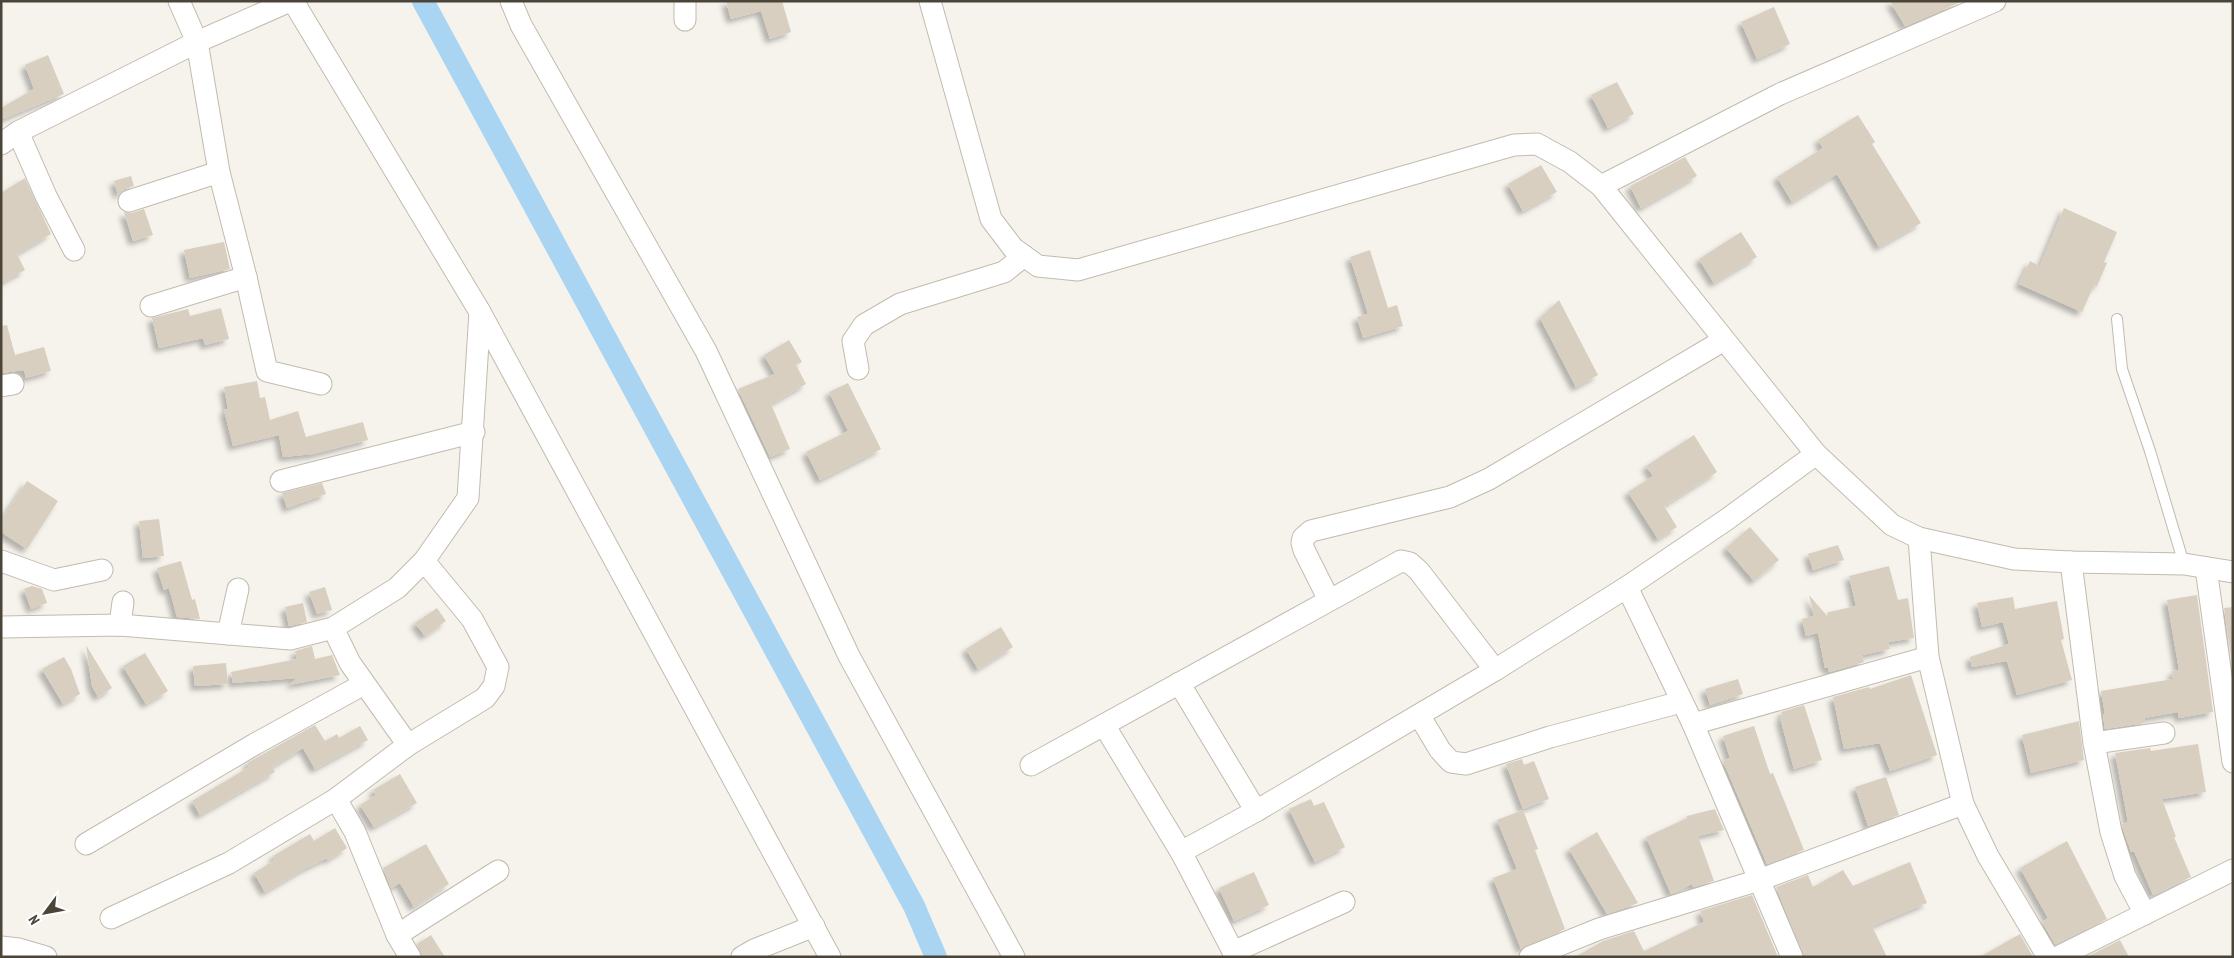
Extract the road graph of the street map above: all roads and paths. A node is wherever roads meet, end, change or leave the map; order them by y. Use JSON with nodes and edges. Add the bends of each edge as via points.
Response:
{"nodes":[{"id":1,"x":178,"y":1,"type":"edge"},
{"id":2,"x":291,"y":1,"type":"edge"},
{"id":3,"x":511,"y":1,"type":"edge"},
{"id":4,"x":930,"y":1,"type":"edge"},
{"id":5,"x":1995,"y":1,"type":"edge"},
{"id":6,"x":197,"y":42,"type":"junction"},
{"id":7,"x":18,"y":132,"type":"junction"},
{"id":8,"x":1,"y":144,"type":"edge"},
{"id":9,"x":218,"y":172,"type":"junction"},
{"id":10,"x":1601,"y":186,"type":"junction"},
{"id":11,"x":129,"y":201,"type":"dead end"},
{"id":12,"x":74,"y":250,"type":"dead end"},
{"id":13,"x":1024,"y":256,"type":"junction"},
{"id":14,"x":246,"y":277,"type":"junction"},
{"id":15,"x":150,"y":306,"type":"dead end"},
{"id":16,"x":480,"y":312,"type":"junction"},
{"id":17,"x":2117,"y":319,"type":"dead end"},
{"id":18,"x":1724,"y":340,"type":"junction"},
{"id":19,"x":858,"y":369,"type":"dead end"},
{"id":20,"x":321,"y":384,"type":"dead end"},
{"id":21,"x":474,"y":432,"type":"junction"},
{"id":22,"x":1816,"y":454,"type":"junction"},
{"id":23,"x":280,"y":481,"type":"dead end"},
{"id":24,"x":1919,"y":538,"type":"junction"},
{"id":25,"x":1,"y":560,"type":"edge"},
{"id":26,"x":424,"y":561,"type":"junction"},
{"id":27,"x":2071,"y":562,"type":"junction"},
{"id":28,"x":2184,"y":564,"type":"junction"},
{"id":29,"x":2206,"y":568,"type":"junction"},
{"id":30,"x":102,"y":570,"type":"dead end"},
{"id":31,"x":2233,"y":572,"type":"edge"},
{"id":32,"x":1627,"y":588,"type":"junction"},
{"id":33,"x":238,"y":589,"type":"dead end"},
{"id":34,"x":1329,"y":600,"type":"junction"},
{"id":35,"x":123,"y":602,"type":"dead end"},
{"id":36,"x":120,"y":625,"type":"junction"},
{"id":37,"x":1,"y":627,"type":"edge"},
{"id":38,"x":333,"y":628,"type":"junction"},
{"id":39,"x":228,"y":634,"type":"junction"},
{"id":40,"x":1928,"y":657,"type":"junction"},
{"id":41,"x":1494,"y":670,"type":"junction"},
{"id":42,"x":1180,"y":683,"type":"junction"},
{"id":43,"x":364,"y":684,"type":"junction"},
{"id":44,"x":1681,"y":702,"type":"junction"},
{"id":45,"x":1419,"y":715,"type":"junction"},
{"id":46,"x":1692,"y":724,"type":"junction"},
{"id":47,"x":1104,"y":725,"type":"junction"},
{"id":48,"x":2164,"y":733,"type":"dead end"},
{"id":49,"x":2094,"y":743,"type":"junction"},
{"id":50,"x":408,"y":744,"type":"junction"},
{"id":51,"x":2233,"y":762,"type":"edge"},
{"id":52,"x":1032,"y":765,"type":"dead end"},
{"id":53,"x":336,"y":799,"type":"junction"},
{"id":54,"x":1963,"y":804,"type":"junction"},
{"id":55,"x":1256,"y":810,"type":"junction"},
{"id":56,"x":86,"y":844,"type":"dead end"},
{"id":57,"x":1181,"y":852,"type":"junction"},
{"id":58,"x":2233,"y":870,"type":"edge"},
{"id":59,"x":498,"y":871,"type":"dead end"},
{"id":60,"x":1759,"y":880,"type":"junction"},
{"id":61,"x":1344,"y":902,"type":"dead end"},
{"id":62,"x":462,"y":911,"type":"dead end"},
{"id":63,"x":2145,"y":914,"type":"junction"},
{"id":64,"x":111,"y":918,"type":"dead end"},
{"id":65,"x":814,"y":926,"type":"junction"},
{"id":66,"x":404,"y":946,"type":"edge"},
{"id":67,"x":1,"y":947,"type":"edge"},
{"id":68,"x":1234,"y":954,"type":"edge"},
{"id":69,"x":46,"y":957,"type":"edge"},
{"id":70,"x":742,"y":957,"type":"edge"},
{"id":71,"x":830,"y":957,"type":"edge"},
{"id":72,"x":1014,"y":957,"type":"edge"},
{"id":73,"x":1530,"y":957,"type":"edge"},
{"id":74,"x":1792,"y":957,"type":"edge"},
{"id":75,"x":2048,"y":957,"type":"edge"},
{"id":76,"x":2058,"y":957,"type":"edge"}],
"edges":[{"from":1,"to":6,"type":"street"},
{"from":2,"to":6,"type":"street"},
{"from":2,"to":16,"type":"street"},
{"from":3,"to":72,"type":"street","via":[[521,25],[706,351],[849,656]]},
{"from":4,"to":13,"type":"street","via":[[991,219],[1013,248]]},
{"from":5,"to":10,"type":"street","via":[[1780,94]]},
{"from":6,"to":7,"type":"street"},
{"from":6,"to":9,"type":"street"},
{"from":7,"to":8,"type":"street"},
{"from":7,"to":12,"type":"street"},
{"from":9,"to":11,"type":"street"},
{"from":9,"to":14,"type":"street"},
{"from":10,"to":13,"type":"street","via":[[1570,162],[1537,144],[1514,145],[1078,270],[1038,266]]},
{"from":10,"to":18,"type":"street"},
{"from":13,"to":19,"type":"street","via":[[1004,272],[900,304],[864,325],[853,341]]},
{"from":14,"to":15,"type":"street"},
{"from":14,"to":20,"type":"street","via":[[267,372]]},
{"from":16,"to":21,"type":"street"},
{"from":16,"to":65,"type":"street"},
{"from":17,"to":28,"type":"lane","via":[[2122,369]]},
{"from":18,"to":22,"type":"street"},
{"from":18,"to":34,"type":"street","via":[[1450,497],[1306,534],[1302,543],[1304,550]]},
{"from":21,"to":23,"type":"street"},
{"from":21,"to":26,"type":"street","via":[[468,498]]},
{"from":22,"to":24,"type":"street","via":[[1892,525]]},
{"from":22,"to":32,"type":"street"},
{"from":24,"to":27,"type":"street","via":[[2014,559]]},
{"from":24,"to":40,"type":"street"},
{"from":25,"to":30,"type":"street","via":[[54,580]]},
{"from":26,"to":38,"type":"street","via":[[397,588]]},
{"from":26,"to":50,"type":"street","via":[[472,619],[498,667],[494,686],[486,698]]},
{"from":27,"to":28,"type":"street"},
{"from":27,"to":49,"type":"street"},
{"from":28,"to":29,"type":"street"},
{"from":29,"to":31,"type":"street"},
{"from":29,"to":51,"type":"street"},
{"from":32,"to":41,"type":"street"},
{"from":32,"to":44,"type":"street"},
{"from":33,"to":39,"type":"street"},
{"from":34,"to":41,"type":"street","via":[[1393,565],[1410,563],[1419,570]]},
{"from":34,"to":42,"type":"street"},
{"from":35,"to":36,"type":"street"},
{"from":36,"to":37,"type":"street"},
{"from":36,"to":39,"type":"street"},
{"from":38,"to":39,"type":"street","via":[[290,640]]},
{"from":38,"to":43,"type":"street"},
{"from":40,"to":46,"type":"street"},
{"from":40,"to":54,"type":"street"},
{"from":41,"to":45,"type":"street"},
{"from":42,"to":47,"type":"street"},
{"from":42,"to":55,"type":"street"},
{"from":43,"to":50,"type":"street"},
{"from":43,"to":56,"type":"street"},
{"from":44,"to":45,"type":"street","via":[[1550,737],[1466,764],[1451,762]]},
{"from":44,"to":46,"type":"street"},
{"from":45,"to":55,"type":"street"},
{"from":46,"to":60,"type":"street"},
{"from":47,"to":52,"type":"street"},
{"from":47,"to":57,"type":"street"},
{"from":48,"to":49,"type":"street"},
{"from":49,"to":63,"type":"street","via":[[2111,832],[2125,876]]},
{"from":50,"to":53,"type":"street"},
{"from":53,"to":64,"type":"street","via":[[229,863]]},
{"from":53,"to":66,"type":"street","via":[[355,832]]},
{"from":54,"to":60,"type":"street"},
{"from":54,"to":75,"type":"street","via":[[1988,856]]},
{"from":55,"to":57,"type":"street"},
{"from":57,"to":68,"type":"street"},
{"from":58,"to":63,"type":"street"},
{"from":59,"to":66,"type":"street"},
{"from":60,"to":73,"type":"street","via":[[1599,930]]},
{"from":60,"to":74,"type":"street"},
{"from":61,"to":68,"type":"street"},
{"from":62,"to":66,"type":"street"},
{"from":63,"to":76,"type":"street"},
{"from":65,"to":70,"type":"street"},
{"from":65,"to":71,"type":"street"},
{"from":67,"to":69,"type":"street"}]}
